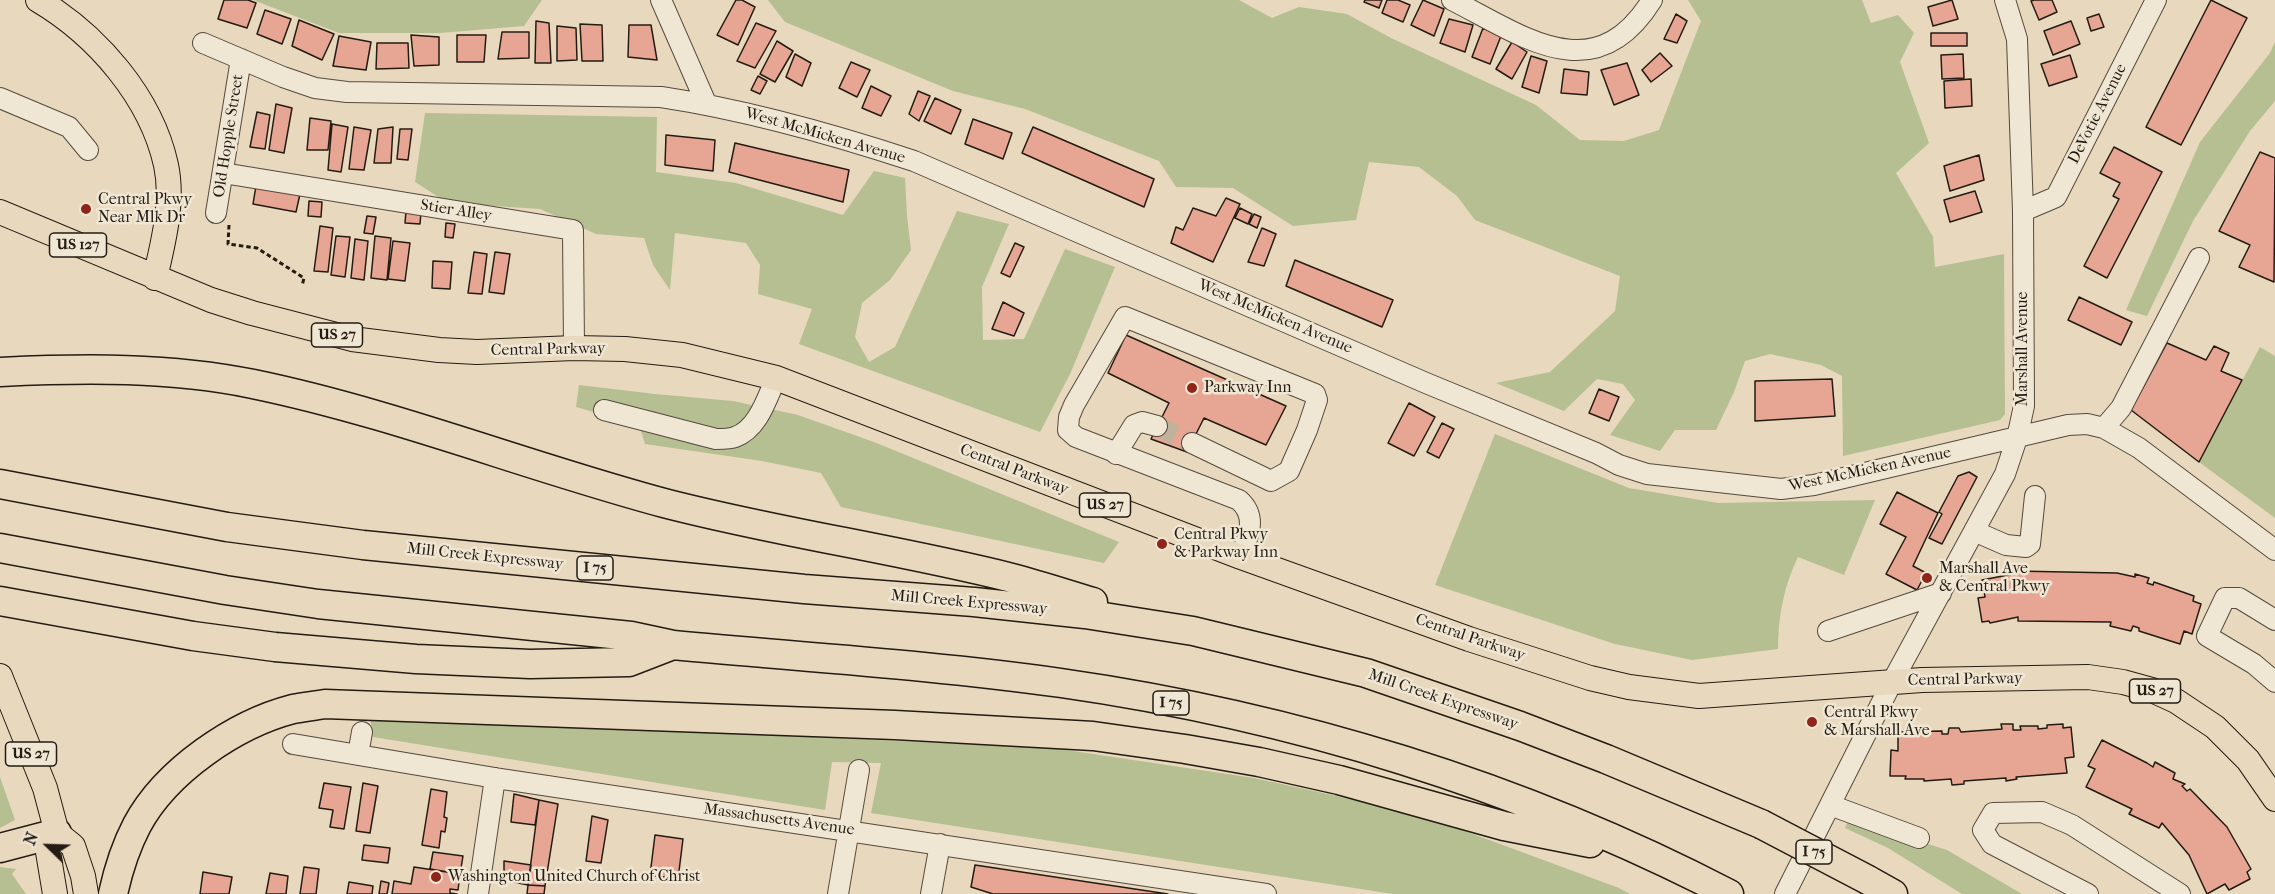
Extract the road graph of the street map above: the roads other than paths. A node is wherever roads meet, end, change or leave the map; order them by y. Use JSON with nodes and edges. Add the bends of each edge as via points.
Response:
{"nodes":[{"id":1,"x":38,"y":0,"type":"edge"},
{"id":2,"x":661,"y":0,"type":"edge"},
{"id":3,"x":1452,"y":0,"type":"edge"},
{"id":4,"x":1652,"y":0,"type":"edge"},
{"id":5,"x":2005,"y":0,"type":"edge"},
{"id":6,"x":2156,"y":0,"type":"edge"},
{"id":7,"x":203,"y":43,"type":"dead end"},
{"id":8,"x":241,"y":59,"type":"junction"},
{"id":9,"x":0,"y":98,"type":"edge"},
{"id":10,"x":706,"y":104,"type":"junction"},
{"id":11,"x":88,"y":150,"type":"dead end"},
{"id":12,"x":223,"y":173,"type":"junction"},
{"id":13,"x":2023,"y":211,"type":"junction"},
{"id":14,"x":0,"y":212,"type":"edge"},
{"id":15,"x":216,"y":213,"type":"road end"},
{"id":16,"x":2199,"y":258,"type":"dead end"},
{"id":17,"x":155,"y":278,"type":"junction"},
{"id":18,"x":574,"y":348,"type":"junction"},
{"id":19,"x":0,"y":372,"type":"edge"},
{"id":20,"x":776,"y":378,"type":"junction"},
{"id":21,"x":604,"y":410,"type":"dead end"},
{"id":22,"x":1157,"y":426,"type":"tunnel mouth"},
{"id":23,"x":2104,"y":428,"type":"junction"},
{"id":24,"x":2017,"y":438,"type":"junction"},
{"id":25,"x":1192,"y":444,"type":"tunnel mouth"},
{"id":26,"x":1116,"y":454,"type":"junction"},
{"id":27,"x":0,"y":484,"type":"edge"},
{"id":28,"x":2035,"y":496,"type":"dead end"},
{"id":29,"x":1974,"y":531,"type":"junction"},
{"id":30,"x":0,"y":548,"type":"edge"},
{"id":31,"x":2275,"y":550,"type":"edge"},
{"id":32,"x":1241,"y":557,"type":"junction"},
{"id":33,"x":1941,"y":593,"type":"junction"},
{"id":34,"x":0,"y":601,"type":"edge"},
{"id":35,"x":2275,"y":620,"type":"edge"},
{"id":36,"x":1193,"y":631,"type":"junction"},
{"id":37,"x":1828,"y":631,"type":"dead end"},
{"id":38,"x":673,"y":645,"type":"junction"},
{"id":39,"x":0,"y":676,"type":"edge"},
{"id":40,"x":1892,"y":682,"type":"junction"},
{"id":41,"x":2275,"y":682,"type":"edge"},
{"id":42,"x":362,"y":732,"type":"dead end"},
{"id":43,"x":292,"y":744,"type":"dead end"},
{"id":44,"x":358,"y":755,"type":"junction"},
{"id":45,"x":859,"y":770,"type":"dead end"},
{"id":46,"x":495,"y":778,"type":"junction"},
{"id":47,"x":2275,"y":800,"type":"edge"},
{"id":48,"x":1830,"y":805,"type":"junction"},
{"id":49,"x":848,"y":830,"type":"junction"},
{"id":50,"x":57,"y":833,"type":"junction"},
{"id":51,"x":1919,"y":838,"type":"dead end"},
{"id":52,"x":940,"y":844,"type":"junction"},
{"id":53,"x":0,"y":848,"type":"edge"},
{"id":54,"x":1647,"y":855,"type":"junction"},
{"id":55,"x":1200,"y":890,"type":"edge"},
{"id":56,"x":1726,"y":893,"type":"edge"},
{"id":57,"x":55,"y":894,"type":"edge"},
{"id":58,"x":86,"y":894,"type":"edge"},
{"id":59,"x":113,"y":894,"type":"edge"},
{"id":60,"x":478,"y":894,"type":"edge"},
{"id":61,"x":838,"y":894,"type":"edge"},
{"id":62,"x":932,"y":894,"type":"edge"},
{"id":63,"x":1266,"y":894,"type":"edge"},
{"id":64,"x":1785,"y":894,"type":"edge"},
{"id":65,"x":1893,"y":894,"type":"edge"},
{"id":66,"x":2088,"y":894,"type":"edge"},
{"id":67,"x":2180,"y":894,"type":"edge"}],
"edges":[{"from":1,"to":17,"type":"main road","via":[[95,43],[136,96],[154,131],[166,166],[168,198]]},
{"from":2,"to":10,"type":"street"},
{"from":3,"to":4,"type":"street","via":[[1536,43],[1569,51],[1601,46],[1616,39],[1641,17]]},
{"from":5,"to":13,"type":"street","name":"Marshall Avenue","via":[[2017,39]]},
{"from":6,"to":13,"type":"street","name":"DeVotie Avenue","via":[[2056,198]]},
{"from":7,"to":8,"type":"street","name":"West McMicken Avenue"},
{"from":8,"to":10,"type":"street","name":"West McMicken Avenue","via":[[315,88],[347,92],[662,97]]},
{"from":8,"to":12,"type":"street","name":"Old Hopple Street"},
{"from":9,"to":11,"type":"street","via":[[69,127]]},
{"from":10,"to":24,"type":"street","name":"West McMicken Avenue","via":[[914,161],[1426,383],[1647,474],[1781,489],[1814,485]]},
{"from":12,"to":15,"type":"street","name":"Old Hopple Street"},
{"from":12,"to":18,"type":"street","name":"Stier Alley","via":[[573,230]]},
{"from":13,"to":24,"type":"street","name":"Marshall Avenue","via":[[2024,406]]},
{"from":14,"to":17,"type":"main road","name":"Central Parkway","number":"US 127"},
{"from":16,"to":23,"type":"street","via":[[2121,408]]},
{"from":17,"to":18,"type":"main road","name":"Central Parkway","number":"US 27","via":[[252,313],[352,339],[477,352]]},
{"from":18,"to":20,"type":"main road","name":"Central Parkway","number":"US 27","via":[[682,356]]},
{"from":19,"to":36,"type":"highway","via":[[141,370],[253,384],[387,418],[609,488],[1011,578]]},
{"from":20,"to":21,"type":"street","via":[[759,414],[747,431],[734,438],[716,439]]},
{"from":20,"to":32,"type":"main road","name":"Central Parkway","number":"US 27"},
{"from":22,"to":26,"type":"street","via":[[1142,422],[1134,425]]},
{"from":23,"to":24,"type":"street","name":"West McMicken Avenue","via":[[2068,425]]},
{"from":23,"to":31,"type":"street","name":"West McMicken Avenue","via":[[2139,448]]},
{"from":24,"to":29,"type":"street","name":"Marshall Avenue","via":[[2005,474]]},
{"from":25,"to":26,"type":"street","via":[[1270,481],[1289,471],[1307,430],[1317,400],[1315,394],[1125,317],[1074,405],[1068,429],[1076,437]]},
{"from":26,"to":32,"type":"street","via":[[1239,500],[1247,507],[1251,521]]},
{"from":27,"to":36,"type":"highway","name":"Mill Creek Expressway","number":"I 75","via":[[228,527],[363,545],[974,603]]},
{"from":28,"to":29,"type":"street","via":[[2030,544],[2026,547],[2006,545]]},
{"from":29,"to":33,"type":"street","name":"Marshall Avenue"},
{"from":30,"to":38,"type":"highway","number":"I 75","via":[[225,590],[361,609],[631,636]]},
{"from":32,"to":40,"type":"main road","name":"Central Parkway","number":"US 27","via":[[1468,639],[1629,687],[1699,696]]},
{"from":33,"to":37,"type":"street"},
{"from":33,"to":40,"type":"street","name":"Marshall Avenue"},
{"from":34,"to":38,"type":"highway","via":[[240,642],[416,660],[629,662]]},
{"from":35,"to":41,"type":"street","via":[[2239,598],[2225,598],[2207,636],[2254,664]]},
{"from":36,"to":65,"type":"highway","name":"Mill Creek Expressway","number":"I 75","bridge":true,"via":[[1385,679],[1520,726],[1761,824]]},
{"from":38,"to":54,"type":"highway","number":"I 75","via":[[1063,684],[1284,727],[1483,787]]},
{"from":39,"to":50,"type":"main road","number":"US 27","via":[[45,788]]},
{"from":40,"to":47,"type":"main road","name":"Central Parkway","number":"US 27","via":[[2088,677],[2152,690],[2215,727],[2248,760]]},
{"from":40,"to":48,"type":"street","name":"Marshall Avenue"},
{"from":42,"to":44,"type":"street"},
{"from":43,"to":44,"type":"street","name":"Massachusetts Avenue"},
{"from":44,"to":46,"type":"street","name":"Massachusetts Avenue"},
{"from":45,"to":49,"type":"street"},
{"from":46,"to":49,"type":"street","name":"Massachusetts Avenue"},
{"from":46,"to":60,"type":"street"},
{"from":48,"to":51,"type":"street"},
{"from":48,"to":64,"type":"street","name":"Marshall Avenue"},
{"from":49,"to":52,"type":"street","name":"Massachusetts Avenue"},
{"from":49,"to":61,"type":"street"},
{"from":50,"to":53,"type":"highway"},
{"from":50,"to":57,"type":"main road","via":[[48,852]]},
{"from":50,"to":58,"type":"main road","via":[[74,846]]},
{"from":52,"to":55,"type":"street","name":"Massachusetts Avenue"},
{"from":52,"to":62,"type":"street"},
{"from":54,"to":56,"type":"highway","number":"I 75"},
{"from":54,"to":59,"type":"highway","via":[[1504,826],[1259,762],[1093,736],[325,704],[294,709],[235,733],[174,778],[137,825]]},
{"from":55,"to":63,"type":"street","name":"Massachusetts Avenue"},
{"from":66,"to":67,"type":"street","via":[[1992,844],[1983,830],[1993,813],[2042,812],[2072,825]]}]}
